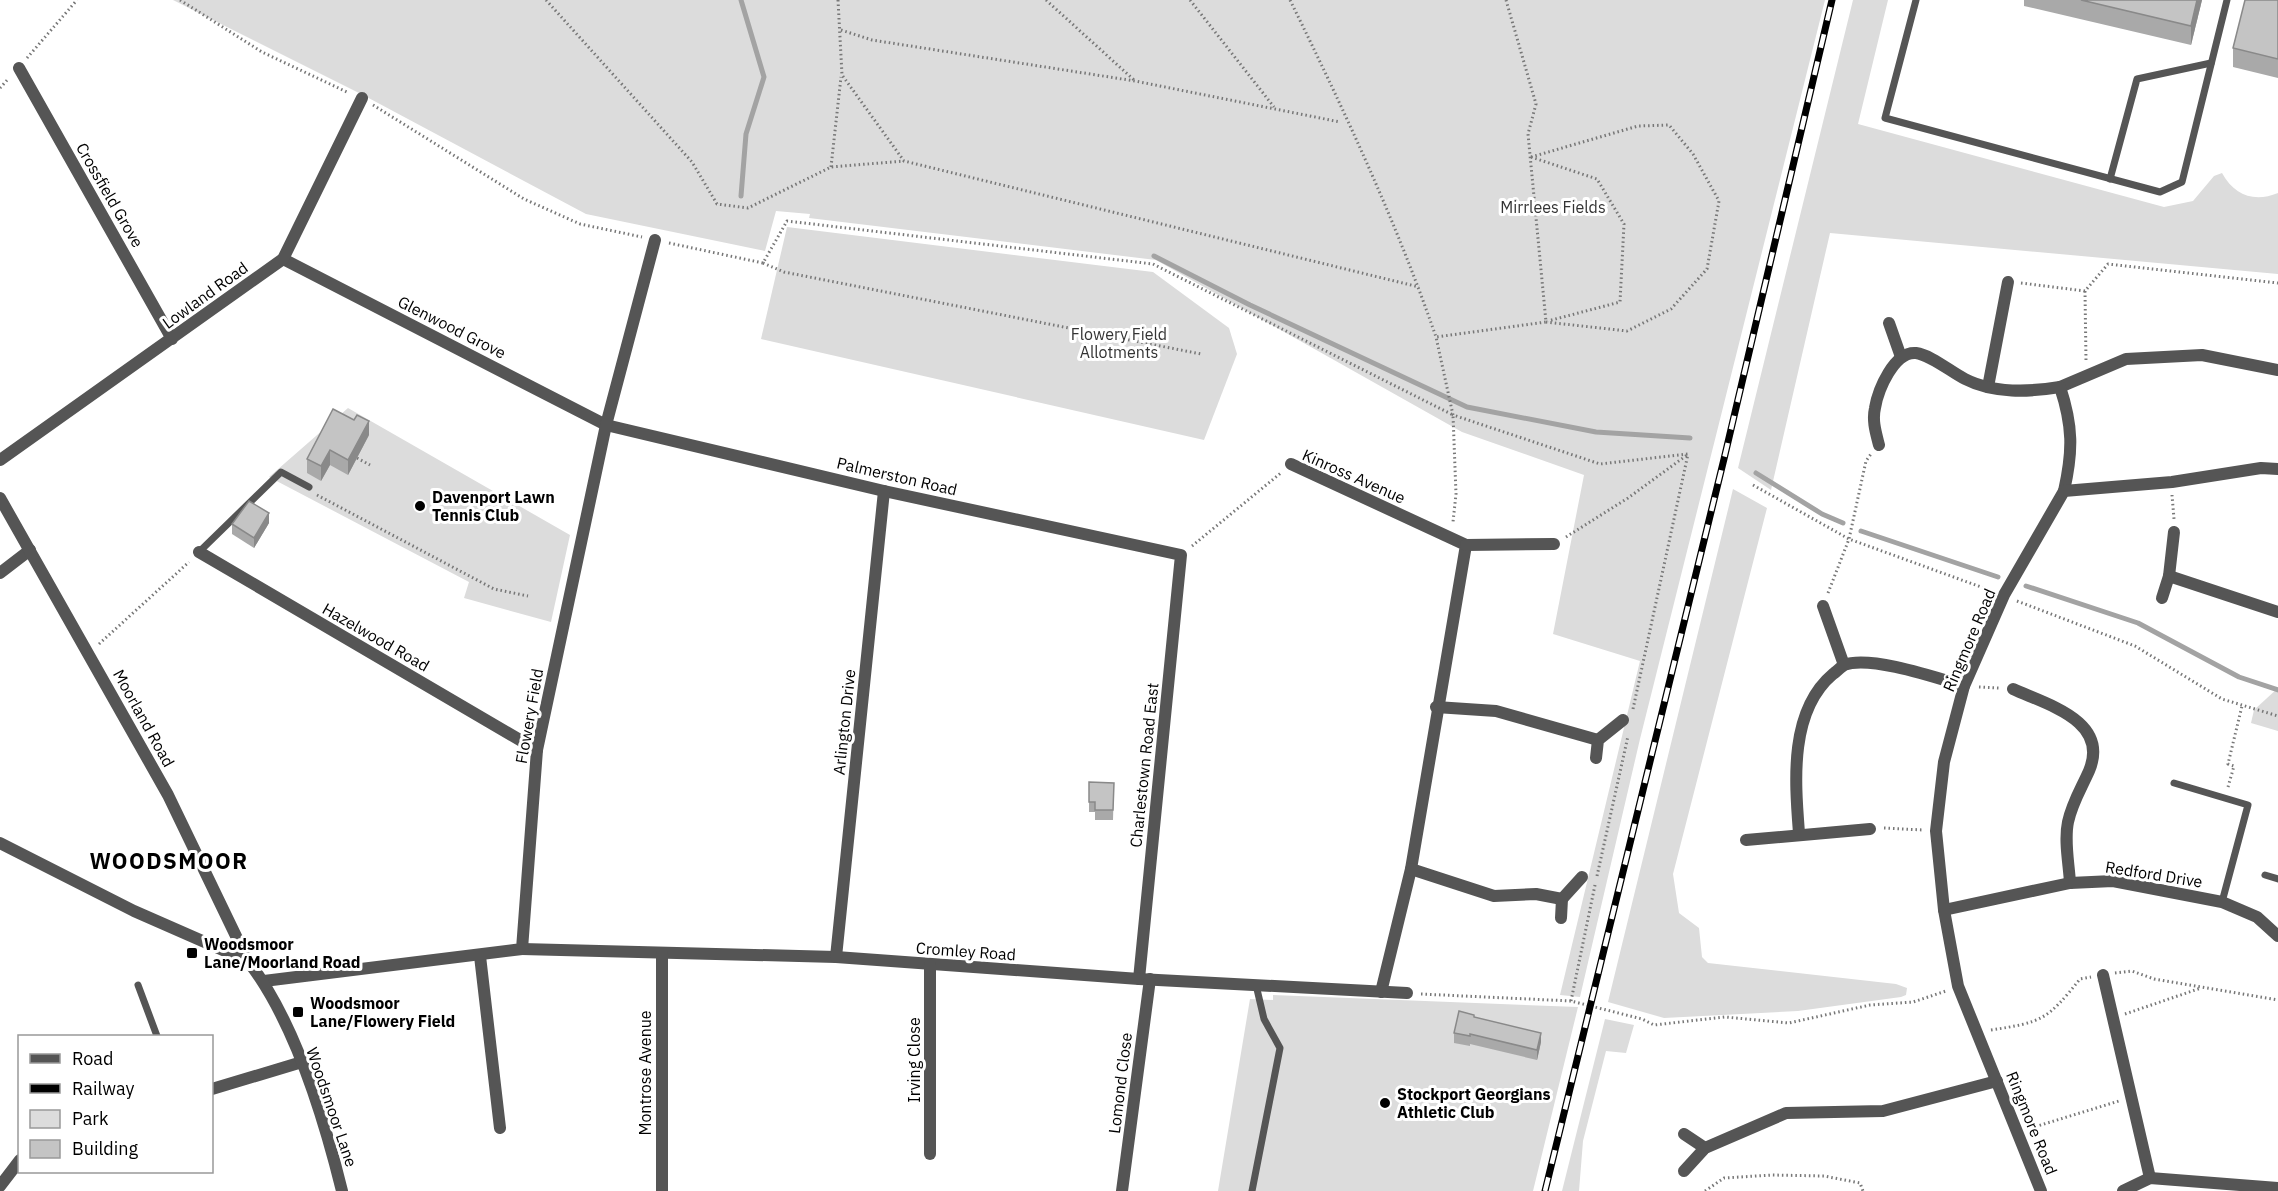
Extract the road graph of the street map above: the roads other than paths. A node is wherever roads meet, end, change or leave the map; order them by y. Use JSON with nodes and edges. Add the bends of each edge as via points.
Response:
{"nodes":[{"id":1,"x":1916,"y":0,"type":"edge"},
{"id":2,"x":2227,"y":0,"type":"edge"},
{"id":3,"x":2211,"y":63,"type":"junction"},
{"id":4,"x":19,"y":68,"type":"road end"},
{"id":5,"x":362,"y":98,"type":"road end"},
{"id":6,"x":2110,"y":178,"type":"junction"},
{"id":7,"x":655,"y":240,"type":"road end"},
{"id":8,"x":283,"y":259,"type":"junction"},
{"id":9,"x":2008,"y":282,"type":"road end"},
{"id":10,"x":1889,"y":323,"type":"dead end"},
{"id":11,"x":172,"y":339,"type":"junction"},
{"id":12,"x":1901,"y":357,"type":"junction"},
{"id":13,"x":2278,"y":370,"type":"edge"},
{"id":14,"x":1988,"y":387,"type":"junction"},
{"id":15,"x":2060,"y":387,"type":"junction"},
{"id":16,"x":606,"y":425,"type":"junction"},
{"id":17,"x":1878,"y":445,"type":"road end"},
{"id":18,"x":0,"y":460,"type":"edge"},
{"id":19,"x":1291,"y":464,"type":"road end"},
{"id":20,"x":2278,"y":469,"type":"edge"},
{"id":21,"x":309,"y":487,"type":"road end"},
{"id":22,"x":884,"y":491,"type":"junction"},
{"id":23,"x":2064,"y":491,"type":"junction"},
{"id":24,"x":0,"y":498,"type":"edge"},
{"id":25,"x":2175,"y":532,"type":"road end"},
{"id":26,"x":1554,"y":544,"type":"road end"},
{"id":27,"x":1466,"y":545,"type":"junction"},
{"id":28,"x":30,"y":550,"type":"junction"},
{"id":29,"x":199,"y":552,"type":"joint"},
{"id":30,"x":1181,"y":555,"type":"joint"},
{"id":31,"x":0,"y":573,"type":"edge"},
{"id":32,"x":2169,"y":576,"type":"junction"},
{"id":33,"x":2162,"y":598,"type":"dead end"},
{"id":34,"x":1823,"y":606,"type":"road end"},
{"id":35,"x":2278,"y":612,"type":"edge"},
{"id":36,"x":1844,"y":665,"type":"junction"},
{"id":37,"x":1964,"y":686,"type":"junction"},
{"id":38,"x":2013,"y":689,"type":"road end"},
{"id":39,"x":1436,"y":707,"type":"junction"},
{"id":40,"x":1623,"y":720,"type":"dead end"},
{"id":41,"x":1598,"y":740,"type":"junction"},
{"id":42,"x":537,"y":750,"type":"junction"},
{"id":43,"x":1596,"y":758,"type":"dead end"},
{"id":44,"x":2174,"y":783,"type":"dead end"},
{"id":45,"x":1870,"y":829,"type":"road end"},
{"id":46,"x":1799,"y":833,"type":"junction"},
{"id":47,"x":1746,"y":840,"type":"dead end"},
{"id":48,"x":0,"y":843,"type":"edge"},
{"id":49,"x":1411,"y":869,"type":"junction"},
{"id":50,"x":2265,"y":875,"type":"dead end"},
{"id":51,"x":1582,"y":877,"type":"dead end"},
{"id":52,"x":2278,"y":879,"type":"edge"},
{"id":53,"x":2070,"y":882,"type":"junction"},
{"id":54,"x":1562,"y":899,"type":"junction"},
{"id":55,"x":2222,"y":902,"type":"junction"},
{"id":56,"x":1944,"y":910,"type":"junction"},
{"id":57,"x":1562,"y":918,"type":"dead end"},
{"id":58,"x":2278,"y":936,"type":"edge"},
{"id":59,"x":522,"y":950,"type":"junction"},
{"id":60,"x":662,"y":954,"type":"junction"},
{"id":61,"x":480,"y":956,"type":"junction"},
{"id":62,"x":836,"y":957,"type":"junction"},
{"id":63,"x":248,"y":961,"type":"junction"},
{"id":64,"x":930,"y":965,"type":"junction"},
{"id":65,"x":2103,"y":975,"type":"dead end"},
{"id":66,"x":1145,"y":979,"type":"junction"},
{"id":67,"x":264,"y":981,"type":"junction"},
{"id":68,"x":138,"y":985,"type":"dead end"},
{"id":69,"x":1256,"y":985,"type":"junction"},
{"id":70,"x":1381,"y":992,"type":"junction"},
{"id":71,"x":1407,"y":993,"type":"road end"},
{"id":72,"x":157,"y":1035,"type":"edge"},
{"id":73,"x":302,"y":1062,"type":"junction"},
{"id":74,"x":1997,"y":1081,"type":"junction"},
{"id":75,"x":213,"y":1089,"type":"edge"},
{"id":76,"x":500,"y":1128,"type":"dead end"},
{"id":77,"x":1684,"y":1134,"type":"dead end"},
{"id":78,"x":1705,"y":1148,"type":"junction"},
{"id":79,"x":930,"y":1155,"type":"dead end"},
{"id":80,"x":18,"y":1163,"type":"edge"},
{"id":81,"x":1684,"y":1171,"type":"dead end"},
{"id":82,"x":2150,"y":1178,"type":"junction"},
{"id":83,"x":0,"y":1186,"type":"edge"},
{"id":84,"x":2222,"y":1188,"type":"edge"},
{"id":85,"x":2278,"y":1188,"type":"edge"},
{"id":86,"x":342,"y":1191,"type":"edge"},
{"id":87,"x":662,"y":1191,"type":"edge"},
{"id":88,"x":1122,"y":1191,"type":"edge"},
{"id":89,"x":1252,"y":1191,"type":"edge"},
{"id":90,"x":2041,"y":1191,"type":"edge"},
{"id":91,"x":2122,"y":1191,"type":"edge"}],
"edges":[{"from":1,"to":6,"type":"lane","via":[[1884,118]]},
{"from":2,"to":3,"type":"lane"},
{"from":3,"to":6,"type":"lane","via":[[2137,79]]},
{"from":3,"to":6,"type":"lane","via":[[2182,182],[2160,192]]},
{"from":4,"to":11,"type":"street","name":"Crossfield Grove"},
{"from":5,"to":8,"type":"street","name":"Lowland Road"},
{"from":7,"to":16,"type":"street","name":"Flowery Field"},
{"from":8,"to":11,"type":"street","name":"Lowland Road"},
{"from":8,"to":16,"type":"street","name":"Glenwood Grove"},
{"from":9,"to":14,"type":"street"},
{"from":10,"to":12,"type":"street"},
{"from":11,"to":18,"type":"street","name":"Lowland Road"},
{"from":12,"to":14,"type":"street","via":[[1919,353],[1968,381]]},
{"from":12,"to":17,"type":"street","via":[[1892,366],[1875,407]]},
{"from":13,"to":15,"type":"street","via":[[2202,355],[2126,359]]},
{"from":14,"to":15,"type":"street","via":[[2033,391]]},
{"from":15,"to":23,"type":"street","name":"Ringmore Road","via":[[2070,417],[2071,458]]},
{"from":16,"to":22,"type":"street","name":"Palmerston Road"},
{"from":16,"to":42,"type":"street","name":"Flowery Field"},
{"from":19,"to":27,"type":"street","name":"Kinross Avenue"},
{"from":20,"to":23,"type":"street"},
{"from":21,"to":29,"type":"lane","via":[[281,472]]},
{"from":22,"to":30,"type":"street","name":"Palmerston Road"},
{"from":22,"to":62,"type":"street","name":"Arlington Drive"},
{"from":23,"to":37,"type":"street","name":"Ringmore Road","via":[[2004,595]]},
{"from":24,"to":28,"type":"street","name":"Moorland Road"},
{"from":25,"to":32,"type":"street"},
{"from":26,"to":27,"type":"street","name":"Kinross Avenue"},
{"from":27,"to":39,"type":"street"},
{"from":28,"to":31,"type":"street"},
{"from":28,"to":63,"type":"street","name":"Moorland Road","via":[[168,795]]},
{"from":29,"to":42,"type":"street","name":"Hazelwood Road"},
{"from":30,"to":66,"type":"street","name":"Charlestown Road East"},
{"from":32,"to":33,"type":"street"},
{"from":32,"to":35,"type":"street"},
{"from":34,"to":36,"type":"street"},
{"from":36,"to":37,"type":"street","via":[[1885,664]]},
{"from":36,"to":46,"type":"street","via":[[1820,686],[1797,746]]},
{"from":37,"to":56,"type":"street","name":"Ringmore Road","via":[[1944,762],[1936,831]]},
{"from":38,"to":53,"type":"street","via":[[2064,712],[2084,726],[2094,744],[2089,770],[2075,794],[2067,825]]},
{"from":39,"to":41,"type":"street","via":[[1496,711]]},
{"from":39,"to":49,"type":"street"},
{"from":40,"to":41,"type":"street"},
{"from":41,"to":43,"type":"street"},
{"from":42,"to":59,"type":"street","name":"Flowery Field"},
{"from":44,"to":55,"type":"lane","via":[[2248,805]]},
{"from":45,"to":46,"type":"street"},
{"from":46,"to":47,"type":"street"},
{"from":48,"to":63,"type":"street","name":"Woodsmoor Lane"},
{"from":49,"to":54,"type":"street","via":[[1494,896],[1536,894]]},
{"from":49,"to":70,"type":"street"},
{"from":50,"to":52,"type":"lane"},
{"from":51,"to":54,"type":"street"},
{"from":53,"to":55,"type":"street","name":"Redford Drive","via":[[2113,881]]},
{"from":53,"to":56,"type":"street","name":"Redford Drive"},
{"from":54,"to":57,"type":"street"},
{"from":55,"to":58,"type":"street","name":"Redford Drive","via":[[2257,917]]},
{"from":56,"to":74,"type":"street","name":"Ringmore Road","via":[[1958,986]]},
{"from":59,"to":60,"type":"street","name":"Cromley Road"},
{"from":59,"to":61,"type":"street"},
{"from":60,"to":62,"type":"street","name":"Cromley Road"},
{"from":60,"to":87,"type":"street","name":"Montrose Avenue"},
{"from":61,"to":67,"type":"street"},
{"from":61,"to":76,"type":"street"},
{"from":62,"to":64,"type":"street","name":"Cromley Road"},
{"from":63,"to":67,"type":"street","name":"Woodsmoor Lane"},
{"from":64,"to":66,"type":"street","name":"Cromley Road"},
{"from":64,"to":79,"type":"street","name":"Irving Close"},
{"from":65,"to":82,"type":"street"},
{"from":66,"to":69,"type":"street","name":"Cromley Road"},
{"from":66,"to":88,"type":"street","name":"Lomond Close"},
{"from":67,"to":73,"type":"street","name":"Woodsmoor Lane"},
{"from":68,"to":72,"type":"lane"},
{"from":69,"to":70,"type":"street","name":"Cromley Road"},
{"from":69,"to":89,"type":"lane","via":[[1264,1019],[1280,1048]]},
{"from":70,"to":71,"type":"street","name":"Cromley Road"},
{"from":73,"to":75,"type":"street"},
{"from":73,"to":86,"type":"street","name":"Woodsmoor Lane"},
{"from":74,"to":78,"type":"street","via":[[1883,1111],[1786,1113]]},
{"from":74,"to":90,"type":"street","name":"Ringmore Road"},
{"from":77,"to":78,"type":"street"},
{"from":78,"to":81,"type":"street"},
{"from":80,"to":83,"type":"street"},
{"from":82,"to":84,"type":"street"},
{"from":82,"to":91,"type":"street"},
{"from":84,"to":85,"type":"street"}]}
